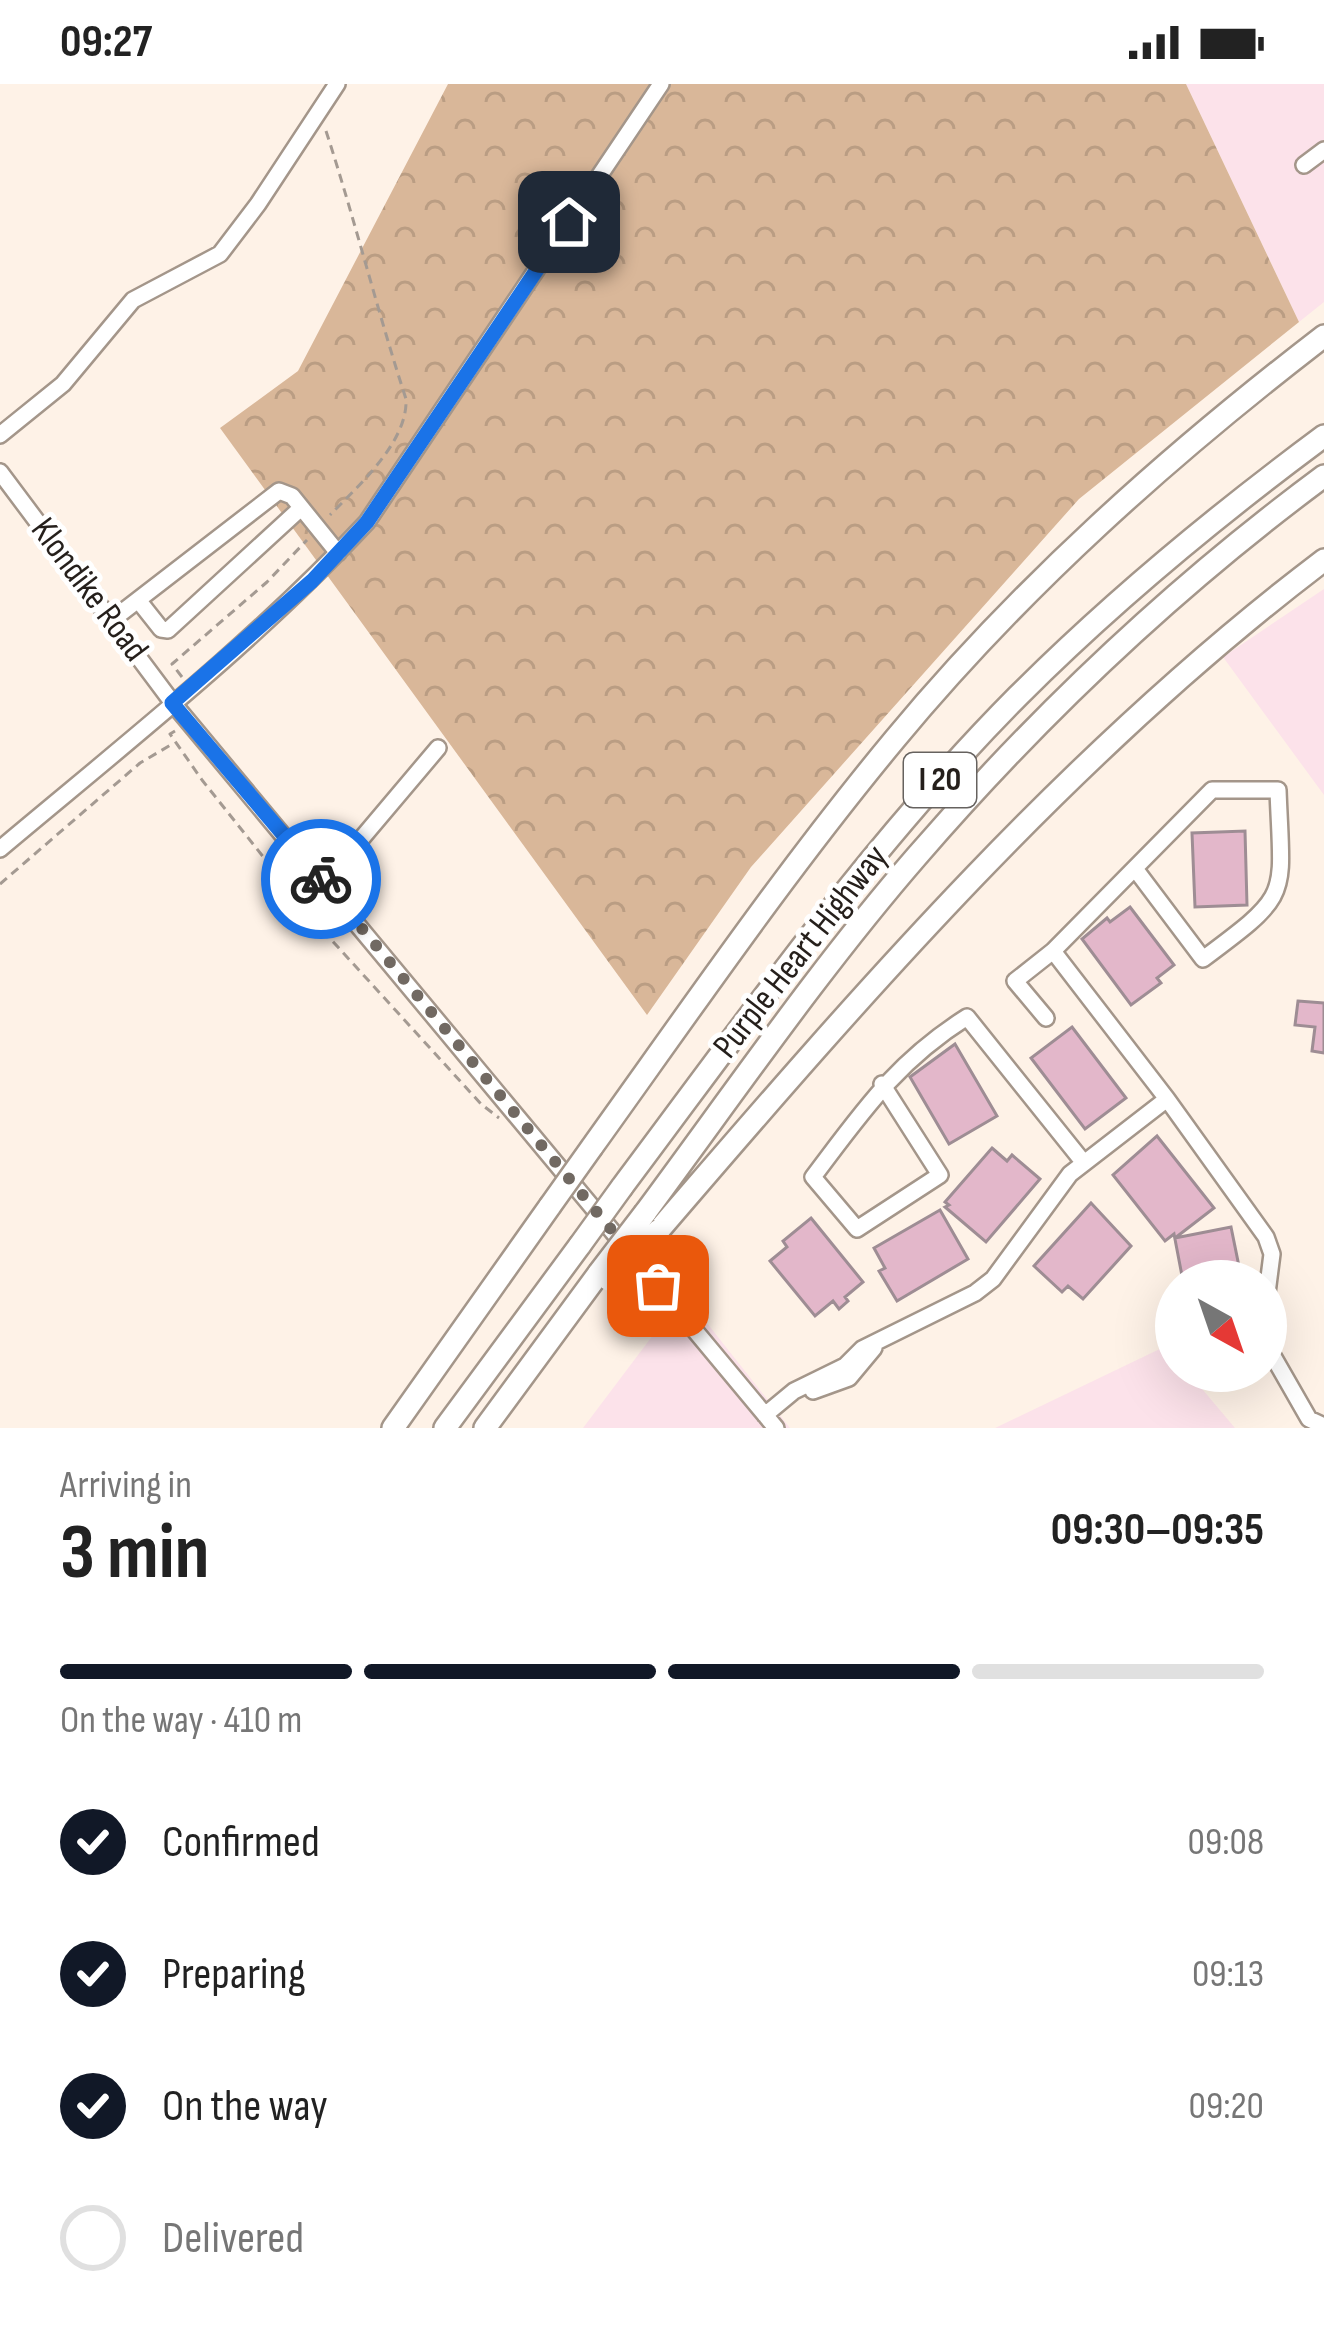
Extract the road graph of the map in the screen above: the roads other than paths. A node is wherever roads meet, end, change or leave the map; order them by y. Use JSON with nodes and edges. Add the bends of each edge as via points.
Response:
{"nodes":[{"id":1,"x":337,"y":84,"type":"edge"},
{"id":2,"x":661,"y":84,"type":"edge"},
{"id":3,"x":1324,"y":150,"type":"edge"},
{"id":4,"x":1304,"y":165,"type":"dead end"},
{"id":5,"x":1324,"y":336,"type":"edge"},
{"id":6,"x":0,"y":435,"type":"edge"},
{"id":7,"x":1324,"y":436,"type":"edge"},
{"id":8,"x":0,"y":472,"type":"edge"},
{"id":9,"x":1324,"y":476,"type":"edge"},
{"id":10,"x":301,"y":508,"type":"junction"},
{"id":11,"x":338,"y":553,"type":"junction"},
{"id":12,"x":1324,"y":560,"type":"edge"},
{"id":13,"x":138,"y":600,"type":"junction"},
{"id":14,"x":112,"y":620,"type":"junction"},
{"id":15,"x":172,"y":703,"type":"junction"},
{"id":16,"x":438,"y":748,"type":"dead end"},
{"id":17,"x":0,"y":849,"type":"edge"},
{"id":18,"x":1136,"y":871,"type":"junction"},
{"id":19,"x":324,"y":883,"type":"junction"},
{"id":20,"x":1053,"y":951,"type":"junction"},
{"id":21,"x":1046,"y":1018,"type":"dead end"},
{"id":22,"x":882,"y":1084,"type":"junction"},
{"id":23,"x":1167,"y":1099,"type":"junction"},
{"id":24,"x":1084,"y":1163,"type":"junction"},
{"id":25,"x":652,"y":1221,"type":"junction"},
{"id":26,"x":1271,"y":1260,"type":"edge"},
{"id":27,"x":1287,"y":1381,"type":"edge"},
{"id":28,"x":771,"y":1423,"type":"edge"},
{"id":29,"x":1324,"y":1426,"type":"edge"},
{"id":30,"x":393,"y":1428,"type":"edge"},
{"id":31,"x":445,"y":1428,"type":"edge"},
{"id":32,"x":484,"y":1428,"type":"edge"}],
"edges":[{"from":1,"to":6,"type":"street","via":[[220,254],[133,300],[63,384]]},
{"from":2,"to":11,"type":"street","via":[[418,449]]},
{"from":3,"to":4,"type":"street"},
{"from":5,"to":30,"type":"highway","bridge":true,"via":[[1093,529],[897,736],[790,870]]},
{"from":7,"to":31,"type":"highway","name":"Purple Heart Highway","number":"I 20","bridge":true,"via":[[1151,572],[955,764],[807,940]]},
{"from":8,"to":14,"type":"street","name":"Klondike Road"},
{"from":9,"to":25,"type":"highway","name":"Purple Heart Highway","number":"I 20","via":[[1101,661],[980,785],[854,933]]},
{"from":10,"to":11,"type":"street"},
{"from":10,"to":13,"type":"street","via":[[279,491]]},
{"from":10,"to":13,"type":"street","via":[[168,630]]},
{"from":11,"to":15,"type":"street"},
{"from":12,"to":25,"type":"highway","via":[[1190,670],[989,861]]},
{"from":13,"to":14,"type":"street"},
{"from":14,"to":15,"type":"street","name":"Klondike Road"},
{"from":15,"to":17,"type":"street"},
{"from":15,"to":19,"type":"street","name":"Klondike Road"},
{"from":16,"to":19,"type":"street"},
{"from":18,"to":18,"type":"street","via":[[1212,790],[1278,790],[1281,883],[1274,900],[1203,959]]},
{"from":18,"to":20,"type":"street"},
{"from":19,"to":28,"type":"street","name":"Klondike Road"},
{"from":20,"to":21,"type":"street","via":[[1015,981]]},
{"from":20,"to":23,"type":"street"},
{"from":22,"to":22,"type":"street","via":[[814,1177],[857,1229],[940,1174]]},
{"from":22,"to":24,"type":"street","via":[[967,1017]]},
{"from":23,"to":24,"type":"street"},
{"from":23,"to":26,"type":"street","via":[[1266,1237]]},
{"from":24,"to":28,"type":"street","via":[[993,1279],[794,1390]]},
{"from":25,"to":32,"type":"highway","name":"Purple Heart Highway","number":"I 20","bridge":true},
{"from":27,"to":29,"type":"street","via":[[1309,1419]]}]}
